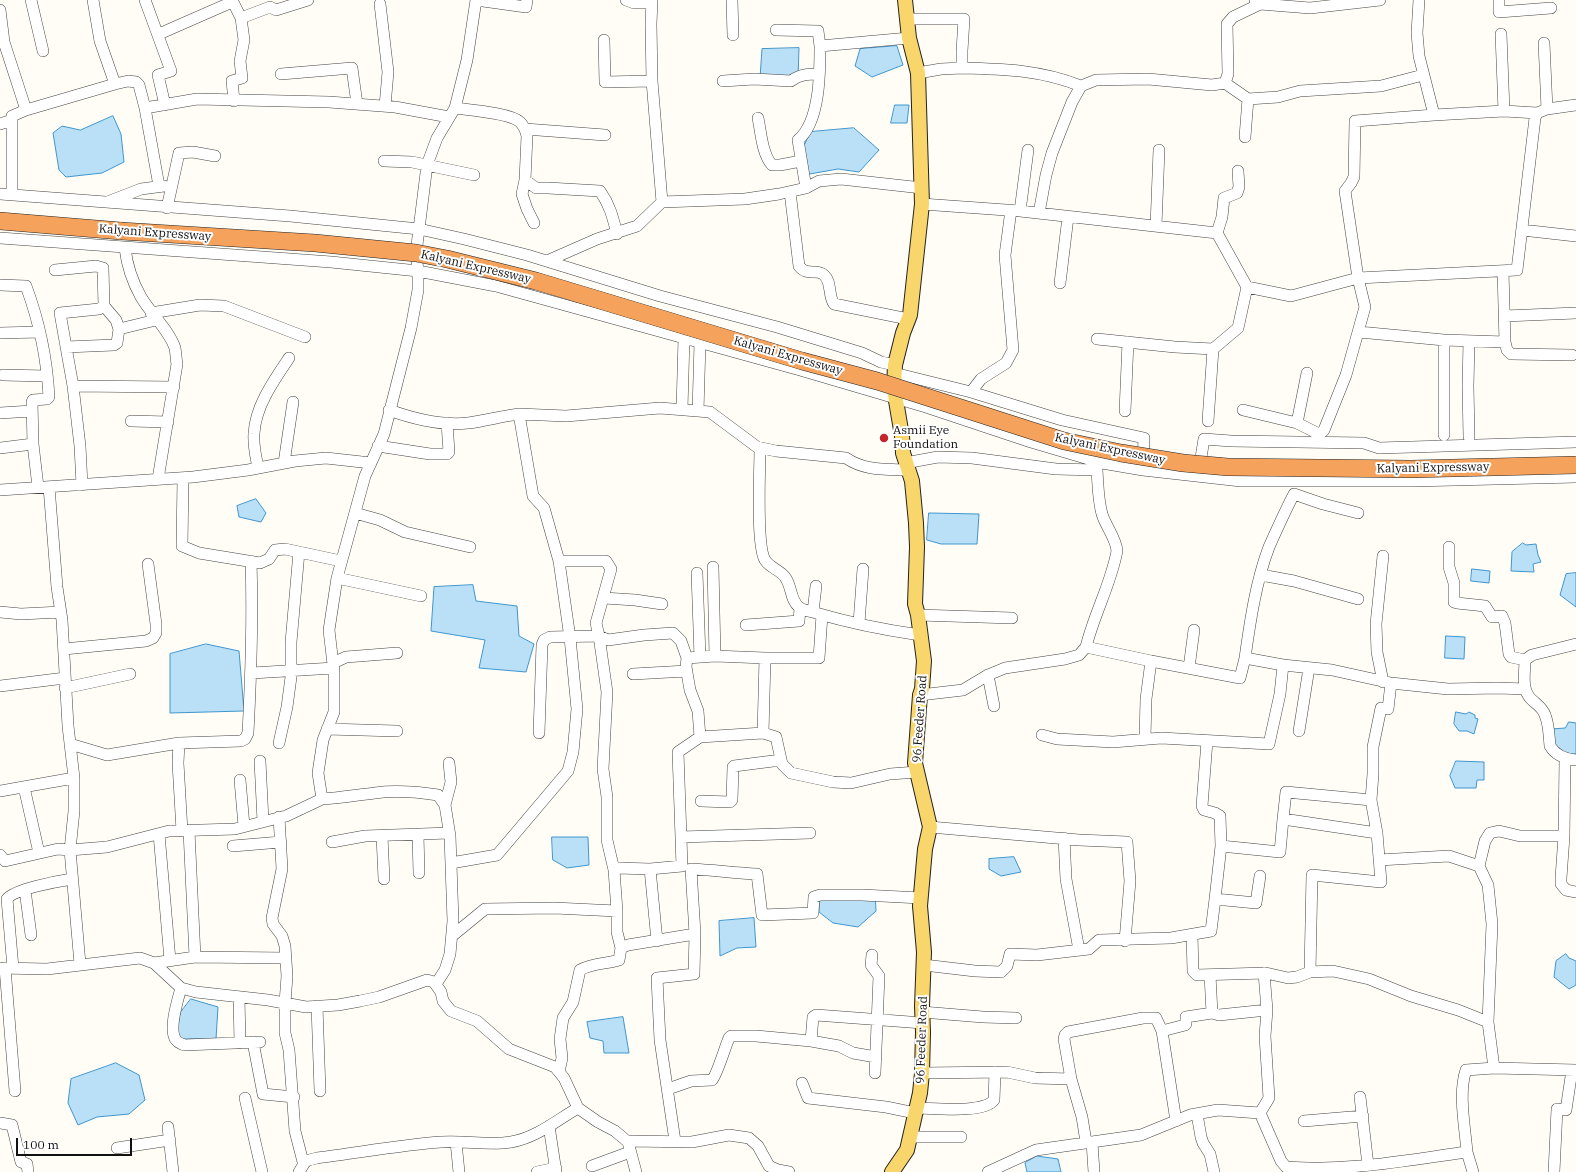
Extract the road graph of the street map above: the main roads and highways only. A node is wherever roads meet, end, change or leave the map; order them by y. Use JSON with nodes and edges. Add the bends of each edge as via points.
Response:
{"nodes":[{"id":1,"x":905,"y":0,"type":"edge"},
{"id":2,"x":0,"y":221,"type":"edge"},
{"id":3,"x":1576,"y":465,"type":"edge"},
{"id":4,"x":892,"y":1172,"type":"edge"}],
"edges":[{"from":1,"to":4,"type":"main road","name":"96 Feeder Road","via":[[909,38],[918,73],[922,204],[908,319],[894,373],[895,398],[907,467],[912,481],[916,523],[915,604],[924,661],[915,748],[917,772],[930,827],[925,850],[920,913],[924,966],[922,1073],[911,1137],[907,1150]]},
{"from":2,"to":3,"type":"highway","name":"Kalyani Expressway","bridge":true,"via":[[315,243],[416,253],[447,259],[536,281],[877,381],[1064,441],[1183,463],[1228,467],[1411,469]]}]}
